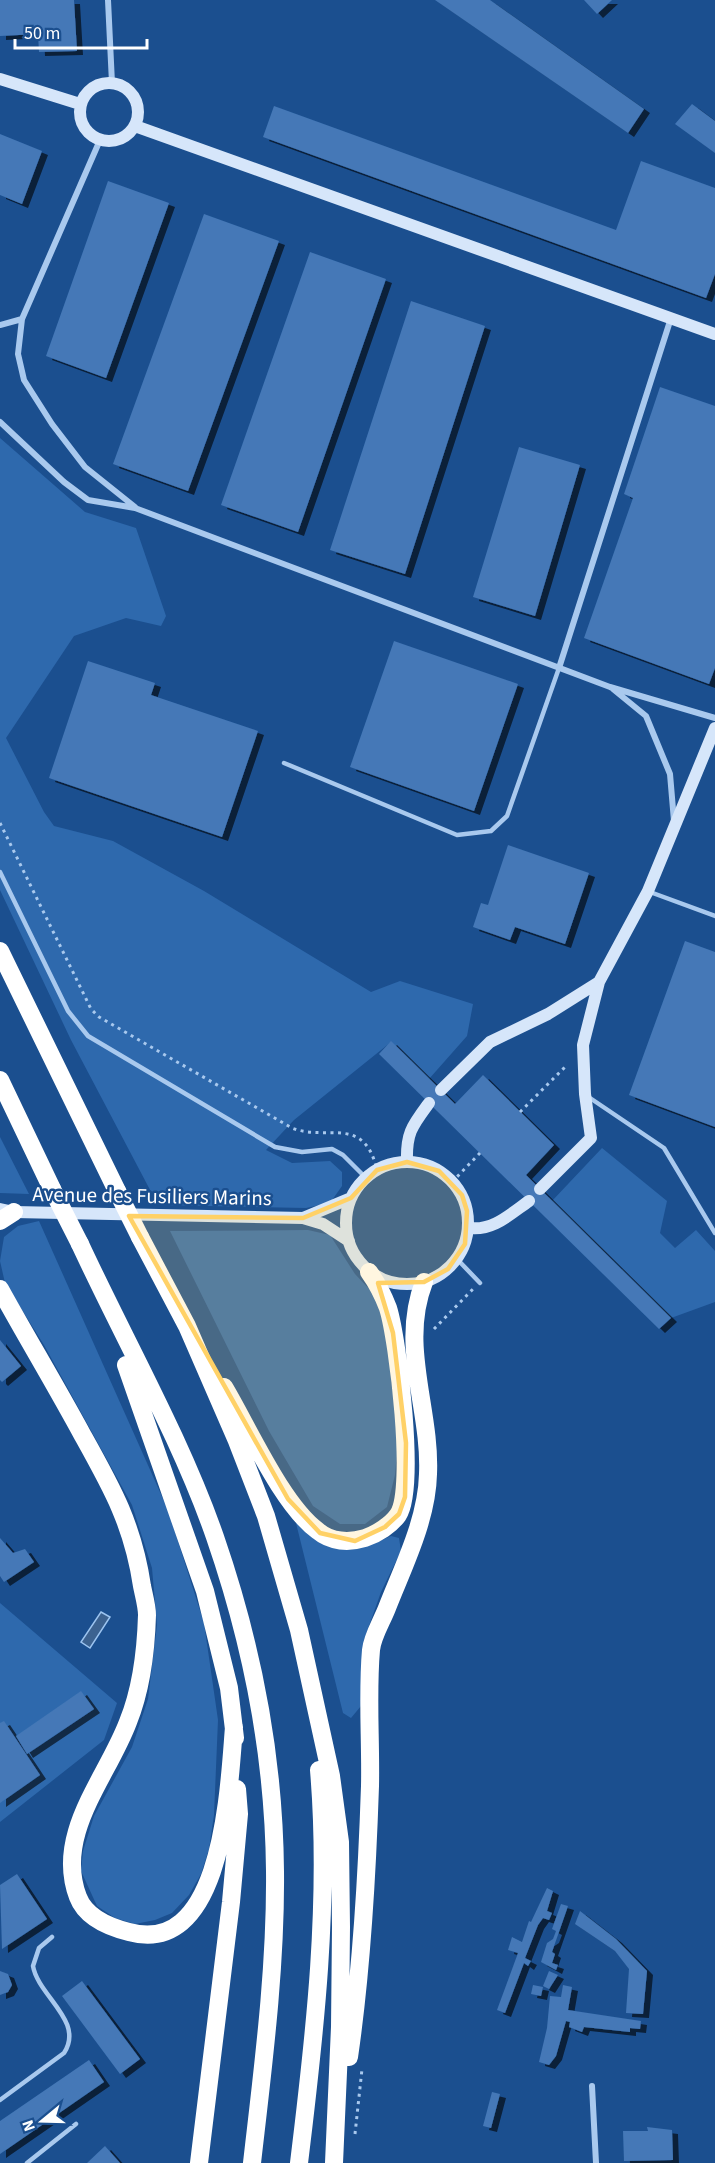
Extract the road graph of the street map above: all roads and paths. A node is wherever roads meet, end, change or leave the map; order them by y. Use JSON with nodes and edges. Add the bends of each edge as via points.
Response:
{"nodes":[{"id":1,"x":108,"y":0,"type":"edge"},
{"id":2,"x":0,"y":79,"type":"edge"},
{"id":3,"x":112,"y":83,"type":"junction"},
{"id":4,"x":81,"y":104,"type":"junction"},
{"id":5,"x":135,"y":126,"type":"junction"},
{"id":6,"x":100,"y":140,"type":"junction"},
{"id":7,"x":671,"y":318,"type":"junction"},
{"id":8,"x":22,"y":319,"type":"junction"},
{"id":9,"x":0,"y":325,"type":"edge"},
{"id":10,"x":715,"y":334,"type":"edge"},
{"id":11,"x":0,"y":422,"type":"edge"},
{"id":12,"x":135,"y":508,"type":"junction"},
{"id":13,"x":558,"y":668,"type":"junction"},
{"id":14,"x":610,"y":687,"type":"junction"},
{"id":15,"x":715,"y":718,"type":"edge"},
{"id":16,"x":715,"y":728,"type":"edge"},
{"id":17,"x":284,"y":763,"type":"dead end"},
{"id":18,"x":0,"y":822,"type":"edge"},
{"id":19,"x":674,"y":830,"type":"junction"},
{"id":20,"x":0,"y":872,"type":"edge"},
{"id":21,"x":648,"y":891,"type":"junction"},
{"id":22,"x":715,"y":916,"type":"edge"},
{"id":23,"x":0,"y":951,"type":"edge"},
{"id":24,"x":599,"y":982,"type":"junction"},
{"id":25,"x":565,"y":1067,"type":"dead end"},
{"id":26,"x":0,"y":1080,"type":"edge"},
{"id":27,"x":441,"y":1090,"type":"dead end"},
{"id":28,"x":585,"y":1094,"type":"junction"},
{"id":29,"x":429,"y":1103,"type":"dead end"},
{"id":30,"x":520,"y":1112,"type":"dead end"},
{"id":31,"x":480,"y":1153,"type":"dead end"},
{"id":32,"x":407,"y":1162,"type":"junction"},
{"id":33,"x":377,"y":1170,"type":"junction"},
{"id":34,"x":366,"y":1178,"type":"junction"},
{"id":35,"x":452,"y":1182,"type":"junction"},
{"id":36,"x":540,"y":1189,"type":"dead end"},
{"id":37,"x":351,"y":1198,"type":"junction"},
{"id":38,"x":529,"y":1201,"type":"dead end"},
{"id":39,"x":5,"y":1214,"type":"edge"},
{"id":40,"x":303,"y":1218,"type":"junction"},
{"id":41,"x":468,"y":1228,"type":"junction"},
{"id":42,"x":715,"y":1233,"type":"edge"},
{"id":43,"x":349,"y":1241,"type":"junction"},
{"id":44,"x":457,"y":1260,"type":"junction"},
{"id":45,"x":369,"y":1272,"type":"junction"},
{"id":46,"x":96,"y":1278,"type":"junction"},
{"id":47,"x":424,"y":1282,"type":"junction"},
{"id":48,"x":480,"y":1283,"type":"joint"},
{"id":49,"x":0,"y":1289,"type":"edge"},
{"id":50,"x":187,"y":1326,"type":"junction"},
{"id":51,"x":431,"y":1335,"type":"dead end"},
{"id":52,"x":312,"y":1696,"type":"junction"},
{"id":53,"x":234,"y":1727,"type":"junction"},
{"id":54,"x":52,"y":1937,"type":"dead end"},
{"id":55,"x":363,"y":2063,"type":"dead end"},
{"id":56,"x":592,"y":2086,"type":"dead end"},
{"id":57,"x":0,"y":2100,"type":"edge"},
{"id":58,"x":76,"y":2124,"type":"dead end"},
{"id":59,"x":354,"y":2141,"type":"dead end"},
{"id":60,"x":27,"y":2163,"type":"edge"},
{"id":61,"x":199,"y":2163,"type":"edge"},
{"id":62,"x":252,"y":2163,"type":"edge"},
{"id":63,"x":299,"y":2163,"type":"edge"},
{"id":64,"x":334,"y":2163,"type":"edge"},
{"id":65,"x":596,"y":2163,"type":"edge"}],
"edges":[{"from":1,"to":3,"type":"street"},
{"from":2,"to":4,"type":"street"},
{"from":3,"to":4,"type":"street","via":[[92,88]]},
{"from":3,"to":5,"type":"street","via":[[135,98]]},
{"from":4,"to":6,"type":"street","via":[[80,119],[87,132]]},
{"from":5,"to":6,"type":"street","via":[[114,142]]},
{"from":5,"to":7,"type":"street"},
{"from":6,"to":8,"type":"street"},
{"from":7,"to":10,"type":"street"},
{"from":7,"to":13,"type":"street"},
{"from":8,"to":9,"type":"street"},
{"from":8,"to":12,"type":"street","via":[[18,354],[24,380],[85,467]]},
{"from":11,"to":12,"type":"street","via":[[88,500]]},
{"from":12,"to":13,"type":"street"},
{"from":13,"to":14,"type":"street"},
{"from":13,"to":17,"type":"lane","via":[[507,816],[491,831],[457,835]]},
{"from":14,"to":15,"type":"street"},
{"from":14,"to":19,"type":"street","via":[[646,716],[670,774]]},
{"from":16,"to":19,"type":"street"},
{"from":18,"to":33,"type":"path","via":[[91,1009],[99,1017],[292,1128],[307,1134],[336,1131],[360,1139],[373,1154]]},
{"from":19,"to":21,"type":"street"},
{"from":20,"to":34,"type":"lane","via":[[68,1011],[88,1036],[275,1147],[303,1152],[332,1149]]},
{"from":21,"to":22,"type":"lane"},
{"from":21,"to":24,"type":"street"},
{"from":23,"to":50,"type":"highway","bridge":true},
{"from":24,"to":27,"type":"street","via":[[548,1014],[490,1042]]},
{"from":24,"to":28,"type":"street","via":[[583,1046]]},
{"from":25,"to":30,"type":"path"},
{"from":26,"to":46,"type":"highway","bridge":true},
{"from":28,"to":36,"type":"street","via":[[591,1138]]},
{"from":28,"to":42,"type":"lane","via":[[664,1148]]},
{"from":29,"to":32,"type":"street","via":[[412,1126],[407,1140]]},
{"from":31,"to":35,"type":"path"},
{"from":32,"to":33,"type":"street"},
{"from":32,"to":35,"type":"street","via":[[424,1164]]},
{"from":33,"to":34,"type":"street"},
{"from":34,"to":37,"type":"street"},
{"from":35,"to":41,"type":"street","via":[[462,1195]]},
{"from":37,"to":40,"type":"street","name":"Avenue des Fusiliers Marins"},
{"from":37,"to":43,"type":"street","via":[[346,1227]]},
{"from":38,"to":41,"type":"street","via":[[493,1226]]},
{"from":39,"to":40,"type":"street","name":"Avenue des Fusiliers Marins"},
{"from":40,"to":43,"type":"street","name":"Avenue des Fusiliers Marins","via":[[322,1224]]},
{"from":41,"to":44,"type":"street"},
{"from":43,"to":45,"type":"street"},
{"from":44,"to":47,"type":"street"},
{"from":44,"to":48,"type":"lane"},
{"from":45,"to":47,"type":"street","via":[[396,1284]]},
{"from":45,"to":50,"type":"highway","via":[[388,1310],[393,1333],[407,1472],[399,1514],[385,1527],[355,1541],[339,1541],[320,1533],[294,1507]]},
{"from":46,"to":53,"type":"highway","via":[[205,1591],[229,1688]]},
{"from":46,"to":62,"type":"highway","via":[[189,1471],[214,1535],[254,1672],[273,1818],[275,1870],[274,1934]]},
{"from":47,"to":64,"type":"highway","via":[[414,1316],[413,1340],[428,1475],[408,1555],[371,1648],[363,1931]]},
{"from":48,"to":51,"type":"path","via":[[436,1324]]},
{"from":49,"to":53,"type":"highway","via":[[121,1506],[137,1549],[147,1614],[141,1671],[130,1718],[74,1840],[71,1870],[79,1899],[94,1918],[140,1935],[162,1932],[183,1921],[201,1898],[225,1818]]},
{"from":50,"to":52,"type":"highway","via":[[266,1516],[299,1630]]},
{"from":52,"to":63,"type":"highway","via":[[322,1873],[315,2034]]},
{"from":52,"to":64,"type":"highway","via":[[331,1776],[340,1842],[340,2027]]},
{"from":53,"to":61,"type":"highway","via":[[239,1814]]},
{"from":54,"to":57,"type":"lane","via":[[39,1948],[33,1966],[69,2028],[69,2047]]},
{"from":55,"to":59,"type":"path"},
{"from":56,"to":65,"type":"street"},
{"from":58,"to":60,"type":"lane"}]}
